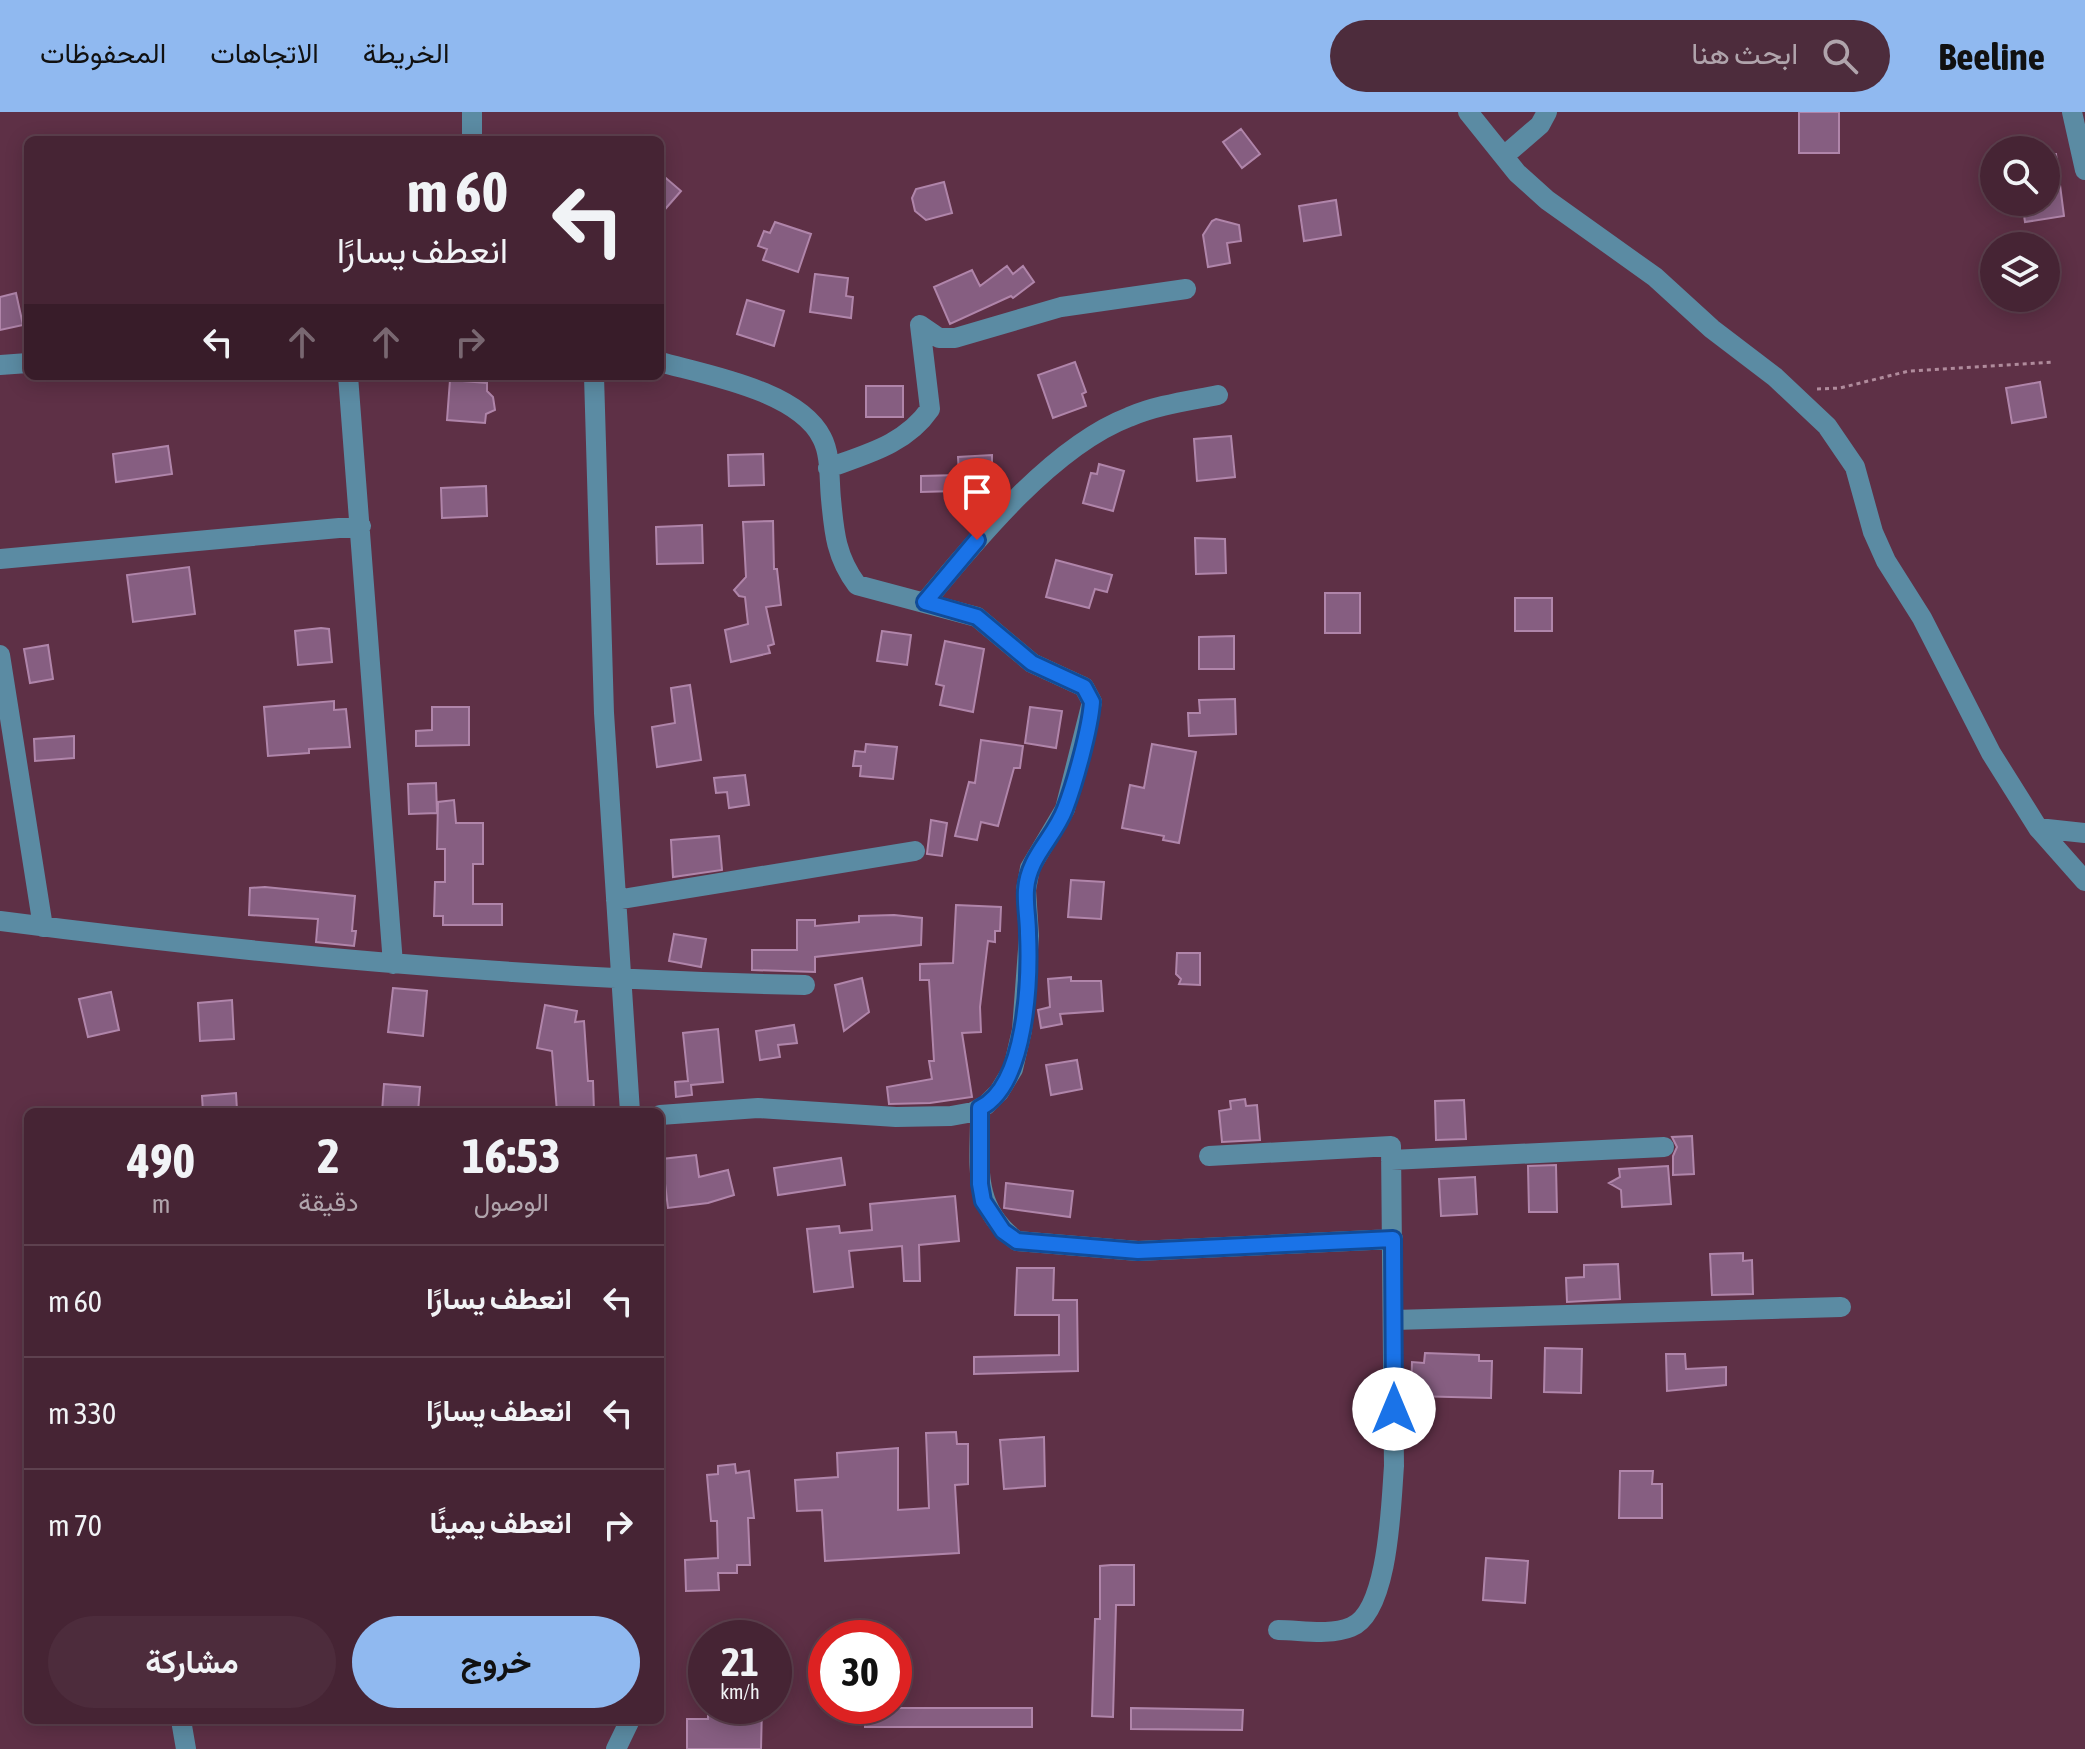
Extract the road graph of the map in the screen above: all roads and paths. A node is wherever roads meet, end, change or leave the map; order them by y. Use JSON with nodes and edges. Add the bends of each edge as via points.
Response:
{"nodes":[{"id":1,"x":472,"y":112,"type":"edge"},
{"id":2,"x":1468,"y":112,"type":"edge"},
{"id":3,"x":1547,"y":112,"type":"edge"},
{"id":4,"x":2072,"y":112,"type":"edge"},
{"id":5,"x":472,"y":136,"type":"edge"},
{"id":6,"x":1504,"y":156,"type":"junction"},
{"id":7,"x":2085,"y":170,"type":"edge"},
{"id":8,"x":1186,"y":289,"type":"dead end"},
{"id":9,"x":2053,"y":362,"type":"dead end"},
{"id":10,"x":24,"y":363,"type":"edge"},
{"id":11,"x":664,"y":363,"type":"edge"},
{"id":12,"x":0,"y":365,"type":"edge"},
{"id":13,"x":348,"y":380,"type":"edge"},
{"id":14,"x":594,"y":380,"type":"edge"},
{"id":15,"x":1789,"y":391,"type":"junction"},
{"id":16,"x":1218,"y":395,"type":"dead end"},
{"id":17,"x":828,"y":468,"type":"junction"},
{"id":18,"x":361,"y":526,"type":"junction"},
{"id":19,"x":0,"y":559,"type":"edge"},
{"id":20,"x":925,"y":602,"type":"junction"},
{"id":21,"x":0,"y":655,"type":"edge"},
{"id":22,"x":2038,"y":828,"type":"junction"},
{"id":23,"x":2085,"y":833,"type":"edge"},
{"id":24,"x":915,"y":851,"type":"dead end"},
{"id":25,"x":2085,"y":881,"type":"edge"},
{"id":26,"x":616,"y":900,"type":"junction"},
{"id":27,"x":0,"y":921,"type":"edge"},
{"id":28,"x":43,"y":927,"type":"junction"},
{"id":29,"x":393,"y":964,"type":"junction"},
{"id":30,"x":621,"y":981,"type":"junction"},
{"id":31,"x":805,"y":985,"type":"dead end"},
{"id":32,"x":630,"y":1108,"type":"edge"},
{"id":33,"x":980,"y":1108,"type":"junction"},
{"id":34,"x":664,"y":1115,"type":"edge"},
{"id":35,"x":1664,"y":1147,"type":"dead end"},
{"id":36,"x":1209,"y":1156,"type":"dead end"},
{"id":37,"x":1391,"y":1160,"type":"junction"},
{"id":38,"x":1393,"y":1239,"type":"junction"},
{"id":39,"x":1841,"y":1307,"type":"dead end"},
{"id":40,"x":1394,"y":1320,"type":"junction"},
{"id":41,"x":1278,"y":1630,"type":"dead end"},
{"id":42,"x":182,"y":1724,"type":"edge"},
{"id":43,"x":628,"y":1724,"type":"edge"},
{"id":44,"x":186,"y":1749,"type":"edge"},
{"id":45,"x":616,"y":1749,"type":"edge"}],
"edges":[{"from":1,"to":5,"type":"street"},
{"from":2,"to":6,"type":"street"},
{"from":3,"to":6,"type":"street","via":[[1540,125]]},
{"from":4,"to":7,"type":"street"},
{"from":6,"to":15,"type":"street","via":[[1547,200],[1655,277]]},
{"from":8,"to":17,"type":"street","via":[[1061,307],[955,338],[939,338],[920,325],[930,409],[917,429],[875,452]]},
{"from":9,"to":15,"type":"path","via":[[1909,371],[1840,388]]},
{"from":10,"to":12,"type":"street"},
{"from":11,"to":17,"type":"street","via":[[791,404],[810,419],[823,440]]},
{"from":13,"to":18,"type":"street"},
{"from":14,"to":26,"type":"street"},
{"from":15,"to":22,"type":"street","via":[[1845,448],[1886,561]]},
{"from":16,"to":20,"type":"street","via":[[1153,408],[1094,435],[1037,479]]},
{"from":17,"to":20,"type":"street","via":[[838,554],[857,585]]},
{"from":18,"to":19,"type":"street"},
{"from":18,"to":29,"type":"street"},
{"from":20,"to":33,"type":"street","via":[[977,617],[1032,663],[1084,687],[1092,702],[1065,809],[1030,868],[1026,989],[1013,1069],[999,1092]]},
{"from":21,"to":28,"type":"street"},
{"from":22,"to":23,"type":"street"},
{"from":22,"to":25,"type":"street"},
{"from":24,"to":26,"type":"street"},
{"from":26,"to":30,"type":"street"},
{"from":27,"to":28,"type":"street"},
{"from":28,"to":29,"type":"street"},
{"from":29,"to":30,"type":"street"},
{"from":30,"to":31,"type":"street"},
{"from":30,"to":32,"type":"street"},
{"from":33,"to":34,"type":"street","via":[[951,1116],[784,1108]]},
{"from":33,"to":38,"type":"street","via":[[983,1201],[996,1223],[1017,1241],[1138,1251]]},
{"from":35,"to":37,"type":"street"},
{"from":36,"to":37,"type":"street","via":[[1391,1146]]},
{"from":37,"to":38,"type":"street"},
{"from":38,"to":40,"type":"street"},
{"from":39,"to":40,"type":"street"},
{"from":40,"to":41,"type":"street","via":[[1393,1481],[1371,1611],[1359,1623],[1336,1631]]},
{"from":42,"to":44,"type":"street"},
{"from":43,"to":45,"type":"street"}]}
